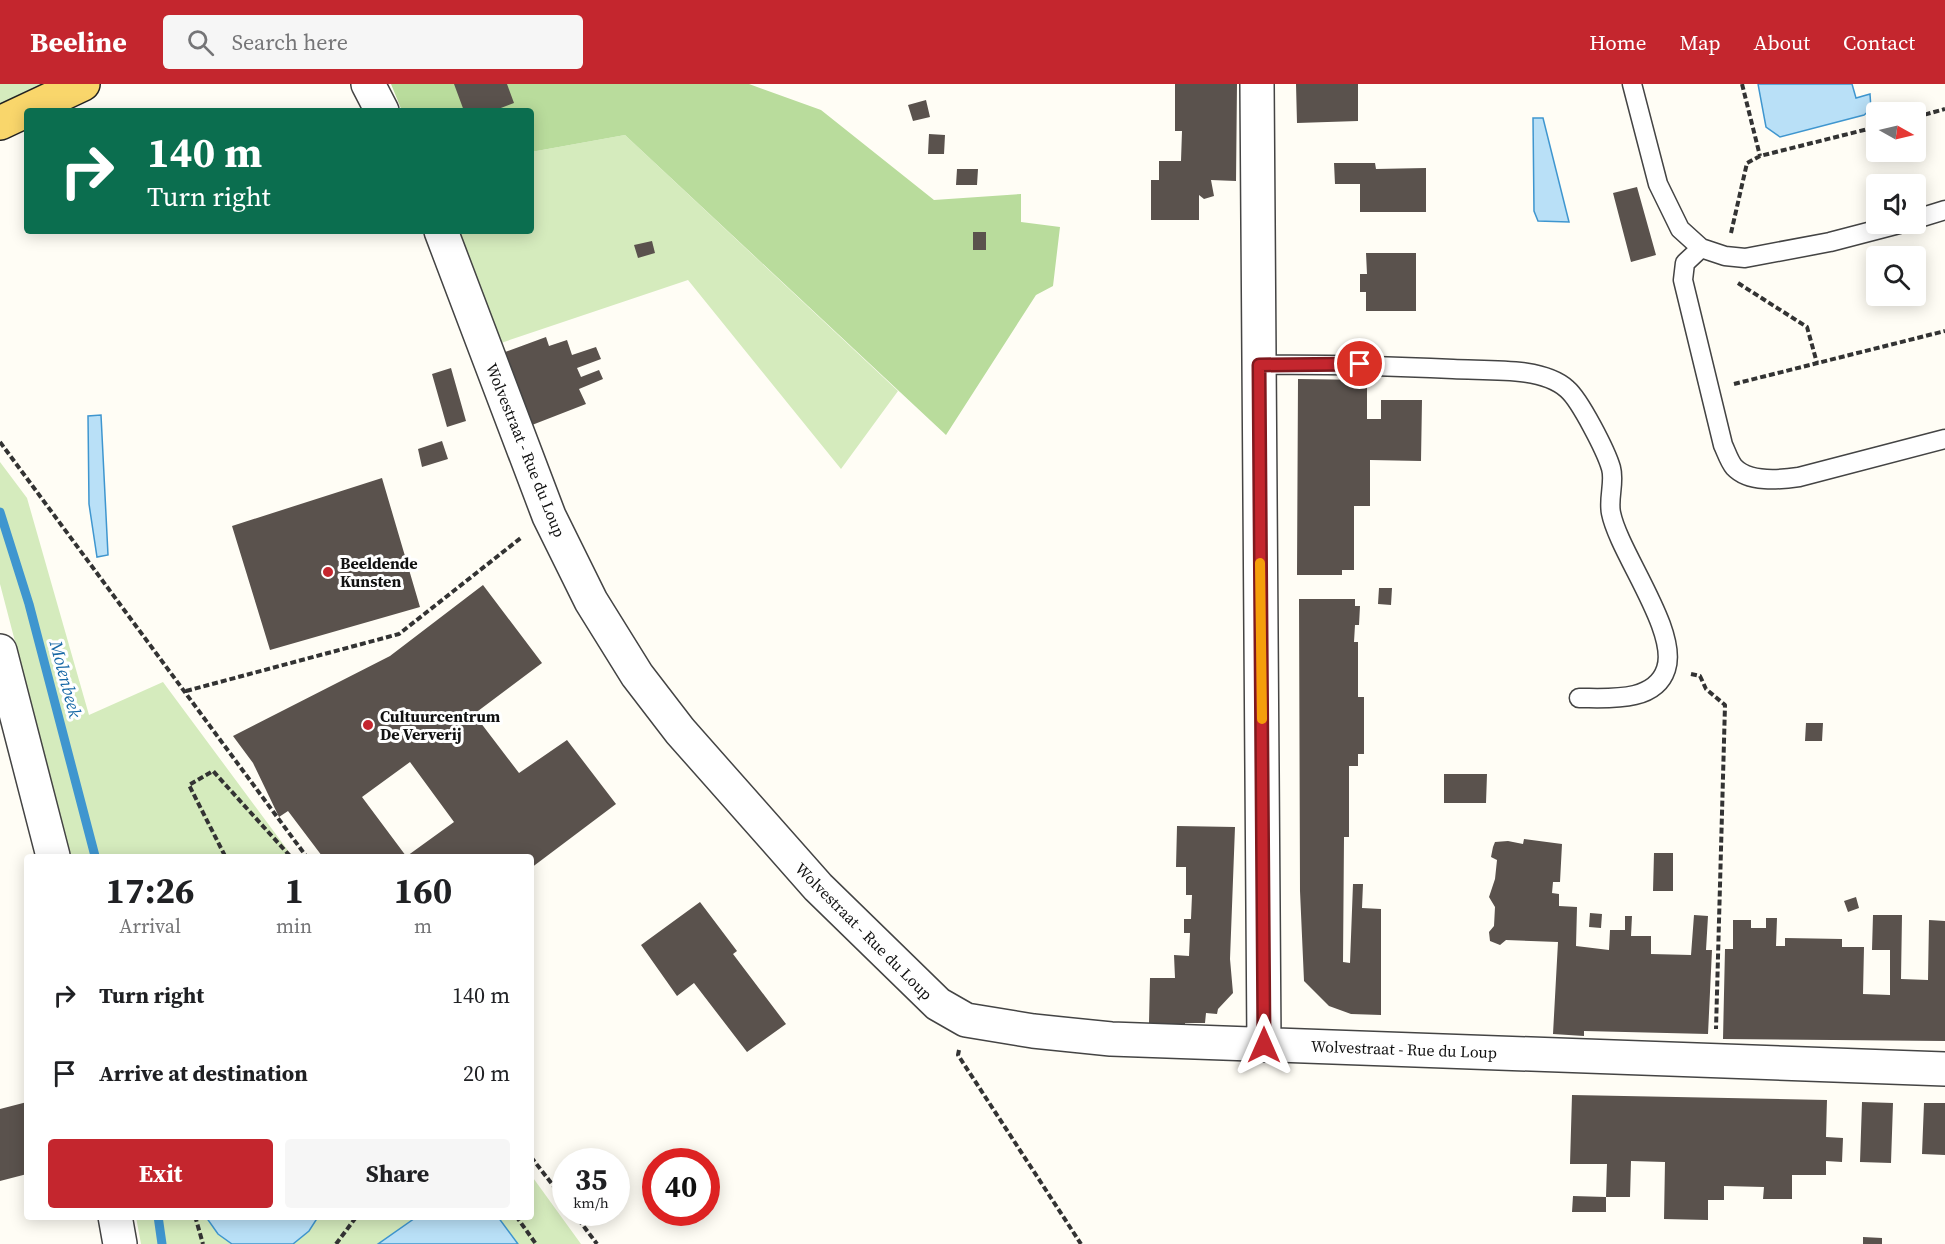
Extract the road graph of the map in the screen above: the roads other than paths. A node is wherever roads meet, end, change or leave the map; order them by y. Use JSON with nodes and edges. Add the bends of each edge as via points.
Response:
{"nodes":[{"id":1,"x":83,"y":84,"type":"edge"},
{"id":2,"x":368,"y":84,"type":"edge"},
{"id":3,"x":1257,"y":84,"type":"edge"},
{"id":4,"x":1632,"y":84,"type":"edge"},
{"id":5,"x":32,"y":108,"type":"edge"},
{"id":6,"x":380,"y":108,"type":"edge"},
{"id":7,"x":24,"y":112,"type":"edge"},
{"id":8,"x":0,"y":123,"type":"edge"},
{"id":9,"x":1945,"y":210,"type":"edge"},
{"id":10,"x":1926,"y":216,"type":"edge"},
{"id":11,"x":1866,"y":233,"type":"edge"},
{"id":12,"x":442,"y":234,"type":"edge"},
{"id":13,"x":1701,"y":248,"type":"junction"},
{"id":14,"x":1259,"y":365,"type":"junction"},
{"id":15,"x":1945,"y":439,"type":"edge"},
{"id":16,"x":0,"y":651,"type":"edge"},
{"id":17,"x":1579,"y":698,"type":"dead end"},
{"id":18,"x":52,"y":854,"type":"edge"},
{"id":19,"x":1264,"y":1045,"type":"junction"},
{"id":20,"x":1945,"y":1069,"type":"edge"},
{"id":21,"x":116,"y":1220,"type":"edge"},
{"id":22,"x":120,"y":1244,"type":"edge"}],
"edges":[{"from":1,"to":5,"type":"main road"},
{"from":2,"to":6,"type":"street"},
{"from":3,"to":14,"type":"street"},
{"from":4,"to":13,"type":"lane","via":[[1658,184],[1680,229]]},
{"from":7,"to":8,"type":"main road"},
{"from":9,"to":10,"type":"lane"},
{"from":11,"to":13,"type":"lane","via":[[1745,258]]},
{"from":12,"to":19,"type":"street","name":"Wolvestraat - Rue du Loup","via":[[549,516],[591,601],[637,675],[680,731],[818,887],[938,1004],[966,1020],[1111,1039]]},
{"from":13,"to":15,"type":"lane","via":[[1685,263],[1683,280],[1723,445],[1734,467],[1774,481]]},
{"from":14,"to":17,"type":"lane","via":[[1360,364],[1509,370],[1540,376],[1567,388],[1589,420],[1612,469],[1611,513],[1666,639],[1667,668],[1652,689],[1620,698]]},
{"from":14,"to":19,"type":"street"},
{"from":16,"to":18,"type":"street"},
{"from":19,"to":20,"type":"street","name":"Wolvestraat - Rue du Loup"},
{"from":21,"to":22,"type":"street"}]}
